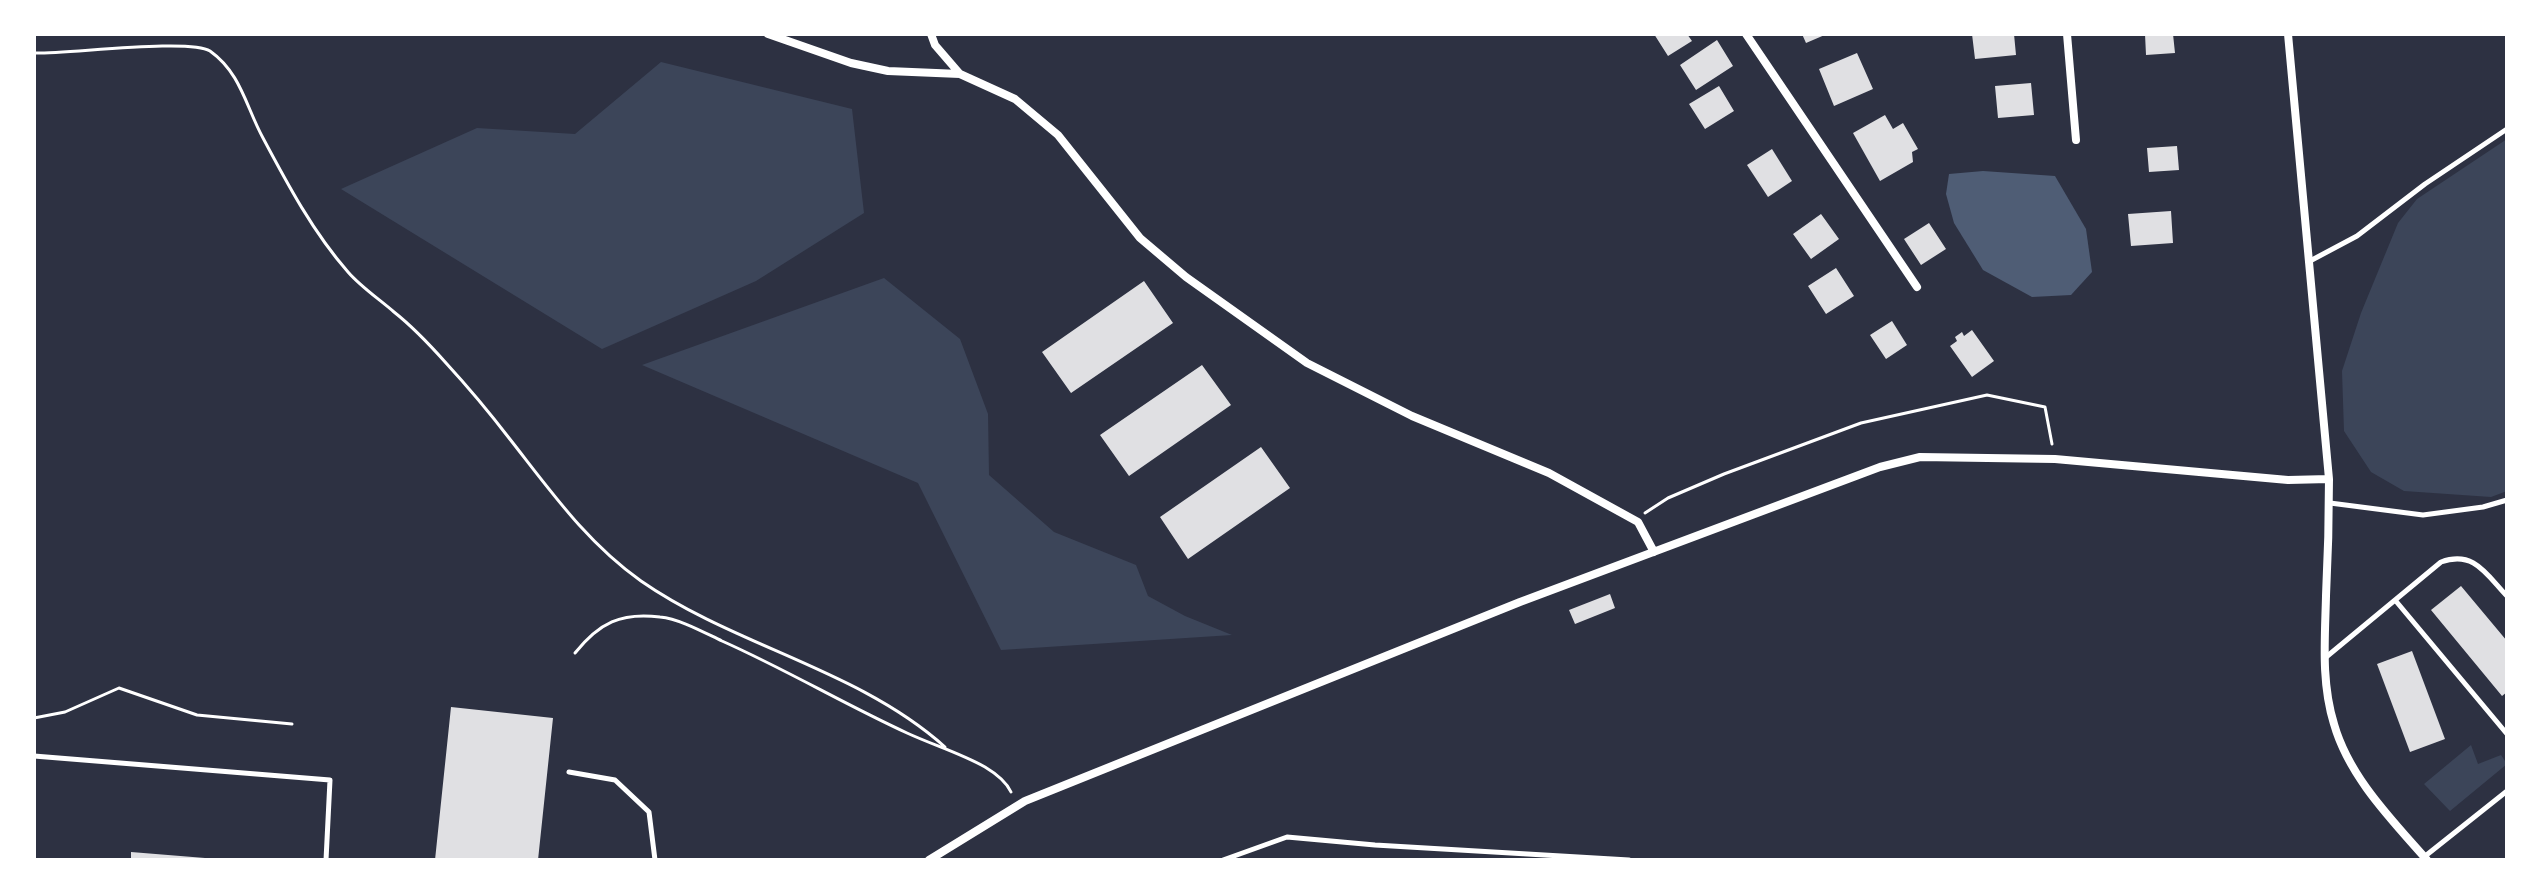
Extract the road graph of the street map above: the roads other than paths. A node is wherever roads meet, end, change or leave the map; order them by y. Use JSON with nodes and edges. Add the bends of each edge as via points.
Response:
{"nodes":[{"id":1,"x":768,"y":34,"type":"edge"},
{"id":2,"x":931,"y":34,"type":"edge"},
{"id":3,"x":1746,"y":34,"type":"edge"},
{"id":4,"x":2067,"y":34,"type":"edge"},
{"id":5,"x":2288,"y":34,"type":"edge"},
{"id":6,"x":960,"y":74,"type":"junction"},
{"id":7,"x":2507,"y":129,"type":"edge"},
{"id":8,"x":2076,"y":140,"type":"dead end"},
{"id":9,"x":2310,"y":261,"type":"junction"},
{"id":10,"x":1917,"y":287,"type":"dead end"},
{"id":11,"x":2329,"y":479,"type":"junction"},
{"id":12,"x":2507,"y":500,"type":"edge"},
{"id":13,"x":2329,"y":503,"type":"junction"},
{"id":14,"x":1654,"y":552,"type":"junction"},
{"id":15,"x":2507,"y":596,"type":"edge"},
{"id":16,"x":2395,"y":600,"type":"junction"},
{"id":17,"x":2324,"y":659,"type":"junction"},
{"id":18,"x":2507,"y":734,"type":"edge"},
{"id":19,"x":34,"y":756,"type":"edge"},
{"id":20,"x":569,"y":772,"type":"dead end"},
{"id":21,"x":2507,"y":791,"type":"edge"},
{"id":22,"x":2426,"y":859,"type":"edge"},
{"id":23,"x":326,"y":860,"type":"edge"},
{"id":24,"x":655,"y":860,"type":"edge"},
{"id":25,"x":929,"y":860,"type":"edge"},
{"id":26,"x":1223,"y":860,"type":"edge"},
{"id":27,"x":1629,"y":860,"type":"edge"}],
"edges":[{"from":1,"to":6,"type":"street","via":[[864,66]]},
{"from":2,"to":6,"type":"street"},
{"from":3,"to":10,"type":"street"},
{"from":4,"to":8,"type":"street"},
{"from":5,"to":9,"type":"street"},
{"from":6,"to":14,"type":"street","via":[[1015,99],[1058,135],[1140,238],[1307,363],[1412,416],[1549,473],[1638,522]]},
{"from":7,"to":9,"type":"lane","via":[[2357,236]]},
{"from":9,"to":11,"type":"street"},
{"from":11,"to":13,"type":"street"},
{"from":11,"to":14,"type":"street","via":[[2055,459],[1920,457],[1880,467]]},
{"from":12,"to":13,"type":"lane","via":[[2423,515]]},
{"from":13,"to":17,"type":"street"},
{"from":14,"to":25,"type":"street","via":[[1019,805]]},
{"from":15,"to":16,"type":"lane","via":[[2472,561],[2453,557]]},
{"from":16,"to":17,"type":"lane"},
{"from":16,"to":18,"type":"lane"},
{"from":17,"to":22,"type":"street","via":[[2334,726],[2351,762]]},
{"from":19,"to":23,"type":"lane","via":[[330,780]]},
{"from":20,"to":24,"type":"lane","via":[[615,780],[649,812]]},
{"from":21,"to":22,"type":"lane"},
{"from":26,"to":27,"type":"lane","via":[[1287,837]]}]}
